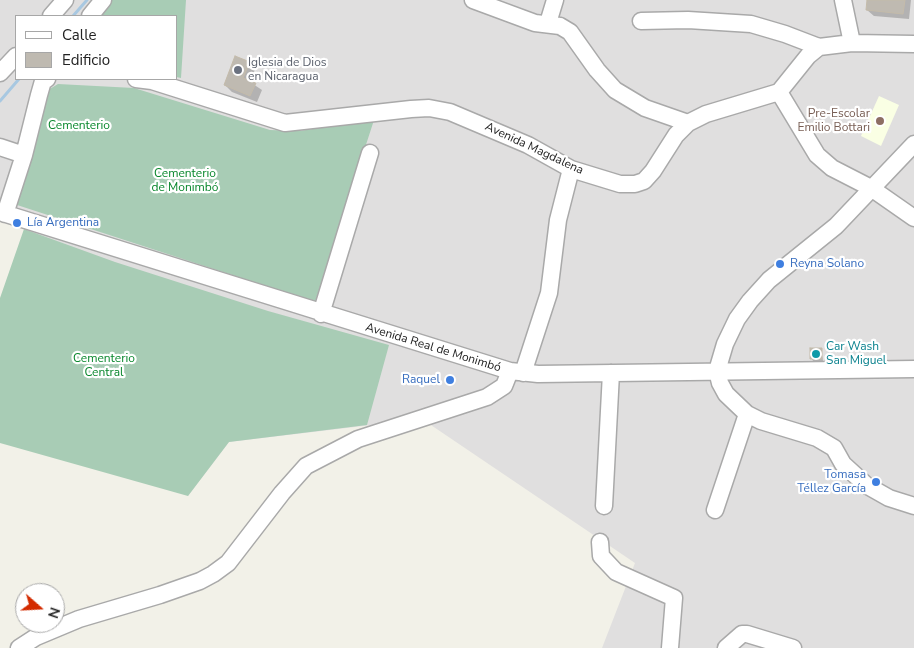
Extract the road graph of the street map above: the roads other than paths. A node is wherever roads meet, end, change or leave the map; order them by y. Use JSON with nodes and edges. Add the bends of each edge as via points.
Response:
{"nodes":[{"id":1,"x":65,"y":0,"type":"edge"},
{"id":2,"x":104,"y":0,"type":"edge"},
{"id":3,"x":473,"y":0,"type":"edge"},
{"id":4,"x":556,"y":0,"type":"edge"},
{"id":5,"x":843,"y":0,"type":"edge"},
{"id":6,"x":509,"y":6,"type":"edge"},
{"id":7,"x":52,"y":15,"type":"edge"},
{"id":8,"x":91,"y":15,"type":"edge"},
{"id":9,"x":641,"y":21,"type":"dead end"},
{"id":10,"x":548,"y":23,"type":"junction"},
{"id":11,"x":852,"y":43,"type":"junction"},
{"id":12,"x":914,"y":44,"type":"edge"},
{"id":13,"x":819,"y":47,"type":"junction"},
{"id":14,"x":15,"y":57,"type":"edge"},
{"id":15,"x":0,"y":73,"type":"edge"},
{"id":16,"x":45,"y":80,"type":"edge"},
{"id":17,"x":141,"y":80,"type":"edge"},
{"id":18,"x":779,"y":92,"type":"junction"},
{"id":19,"x":688,"y":123,"type":"junction"},
{"id":20,"x":914,"y":146,"type":"edge"},
{"id":21,"x":0,"y":147,"type":"edge"},
{"id":22,"x":370,"y":153,"type":"dead end"},
{"id":23,"x":24,"y":155,"type":"junction"},
{"id":24,"x":570,"y":169,"type":"junction"},
{"id":25,"x":871,"y":188,"type":"junction"},
{"id":26,"x":3,"y":213,"type":"edge"},
{"id":27,"x":914,"y":218,"type":"edge"},
{"id":28,"x":321,"y":314,"type":"junction"},
{"id":29,"x":914,"y":369,"type":"edge"},
{"id":30,"x":717,"y":371,"type":"junction"},
{"id":31,"x":517,"y":372,"type":"junction"},
{"id":32,"x":611,"y":372,"type":"junction"},
{"id":33,"x":747,"y":414,"type":"junction"},
{"id":34,"x":604,"y":506,"type":"dead end"},
{"id":35,"x":914,"y":506,"type":"edge"},
{"id":36,"x":715,"y":510,"type":"dead end"},
{"id":37,"x":600,"y":542,"type":"dead end"},
{"id":38,"x":19,"y":648,"type":"edge"},
{"id":39,"x":670,"y":648,"type":"edge"},
{"id":40,"x":726,"y":648,"type":"edge"},
{"id":41,"x":793,"y":648,"type":"edge"}],
"edges":[{"from":1,"to":7,"type":"street"},
{"from":2,"to":8,"type":"street"},
{"from":3,"to":6,"type":"street"},
{"from":4,"to":10,"type":"street"},
{"from":5,"to":11,"type":"street"},
{"from":6,"to":10,"type":"street","via":[[535,23]]},
{"from":9,"to":13,"type":"street","via":[[751,24]]},
{"from":10,"to":19,"type":"street","via":[[570,32],[615,90],[645,108]]},
{"from":11,"to":12,"type":"street"},
{"from":11,"to":13,"type":"street"},
{"from":13,"to":18,"type":"street"},
{"from":14,"to":15,"type":"street"},
{"from":16,"to":23,"type":"street"},
{"from":17,"to":24,"type":"street","name":"Avenida Magdalena","via":[[285,123],[411,109],[450,112],[528,145]]},
{"from":18,"to":19,"type":"street","name":"Avenida Magdalena","via":[[706,114]]},
{"from":18,"to":25,"type":"street","via":[[817,155],[832,168]]},
{"from":19,"to":24,"type":"street","name":"Avenida Magdalena","via":[[644,181],[620,184]]},
{"from":20,"to":25,"type":"street"},
{"from":21,"to":23,"type":"street"},
{"from":22,"to":28,"type":"street"},
{"from":23,"to":26,"type":"street"},
{"from":24,"to":31,"type":"street","via":[[558,220],[548,300]]},
{"from":25,"to":27,"type":"street"},
{"from":25,"to":30,"type":"street","via":[[836,226],[769,280],[750,301],[725,344]]},
{"from":26,"to":28,"type":"street","name":"Avenida Real de Monimbó"},
{"from":28,"to":31,"type":"street","name":"Avenida Real de Monimbó"},
{"from":29,"to":30,"type":"street","name":"Avenida Real de Monimbó"},
{"from":30,"to":32,"type":"street","name":"Avenida Real de Monimbó"},
{"from":30,"to":33,"type":"street","via":[[726,394]]},
{"from":31,"to":32,"type":"street","name":"Avenida Real de Monimbó"},
{"from":31,"to":38,"type":"street","via":[[504,386],[486,397],[365,437],[306,466],[228,564],[213,574],[160,595],[79,619],[36,637]]},
{"from":32,"to":34,"type":"street"},
{"from":33,"to":35,"type":"street","via":[[817,438],[834,448],[843,464],[866,485],[888,498]]},
{"from":33,"to":36,"type":"street"},
{"from":37,"to":39,"type":"street","via":[[601,556],[616,572],[674,598]]},
{"from":40,"to":41,"type":"street","via":[[742,634],[747,634]]}]}
